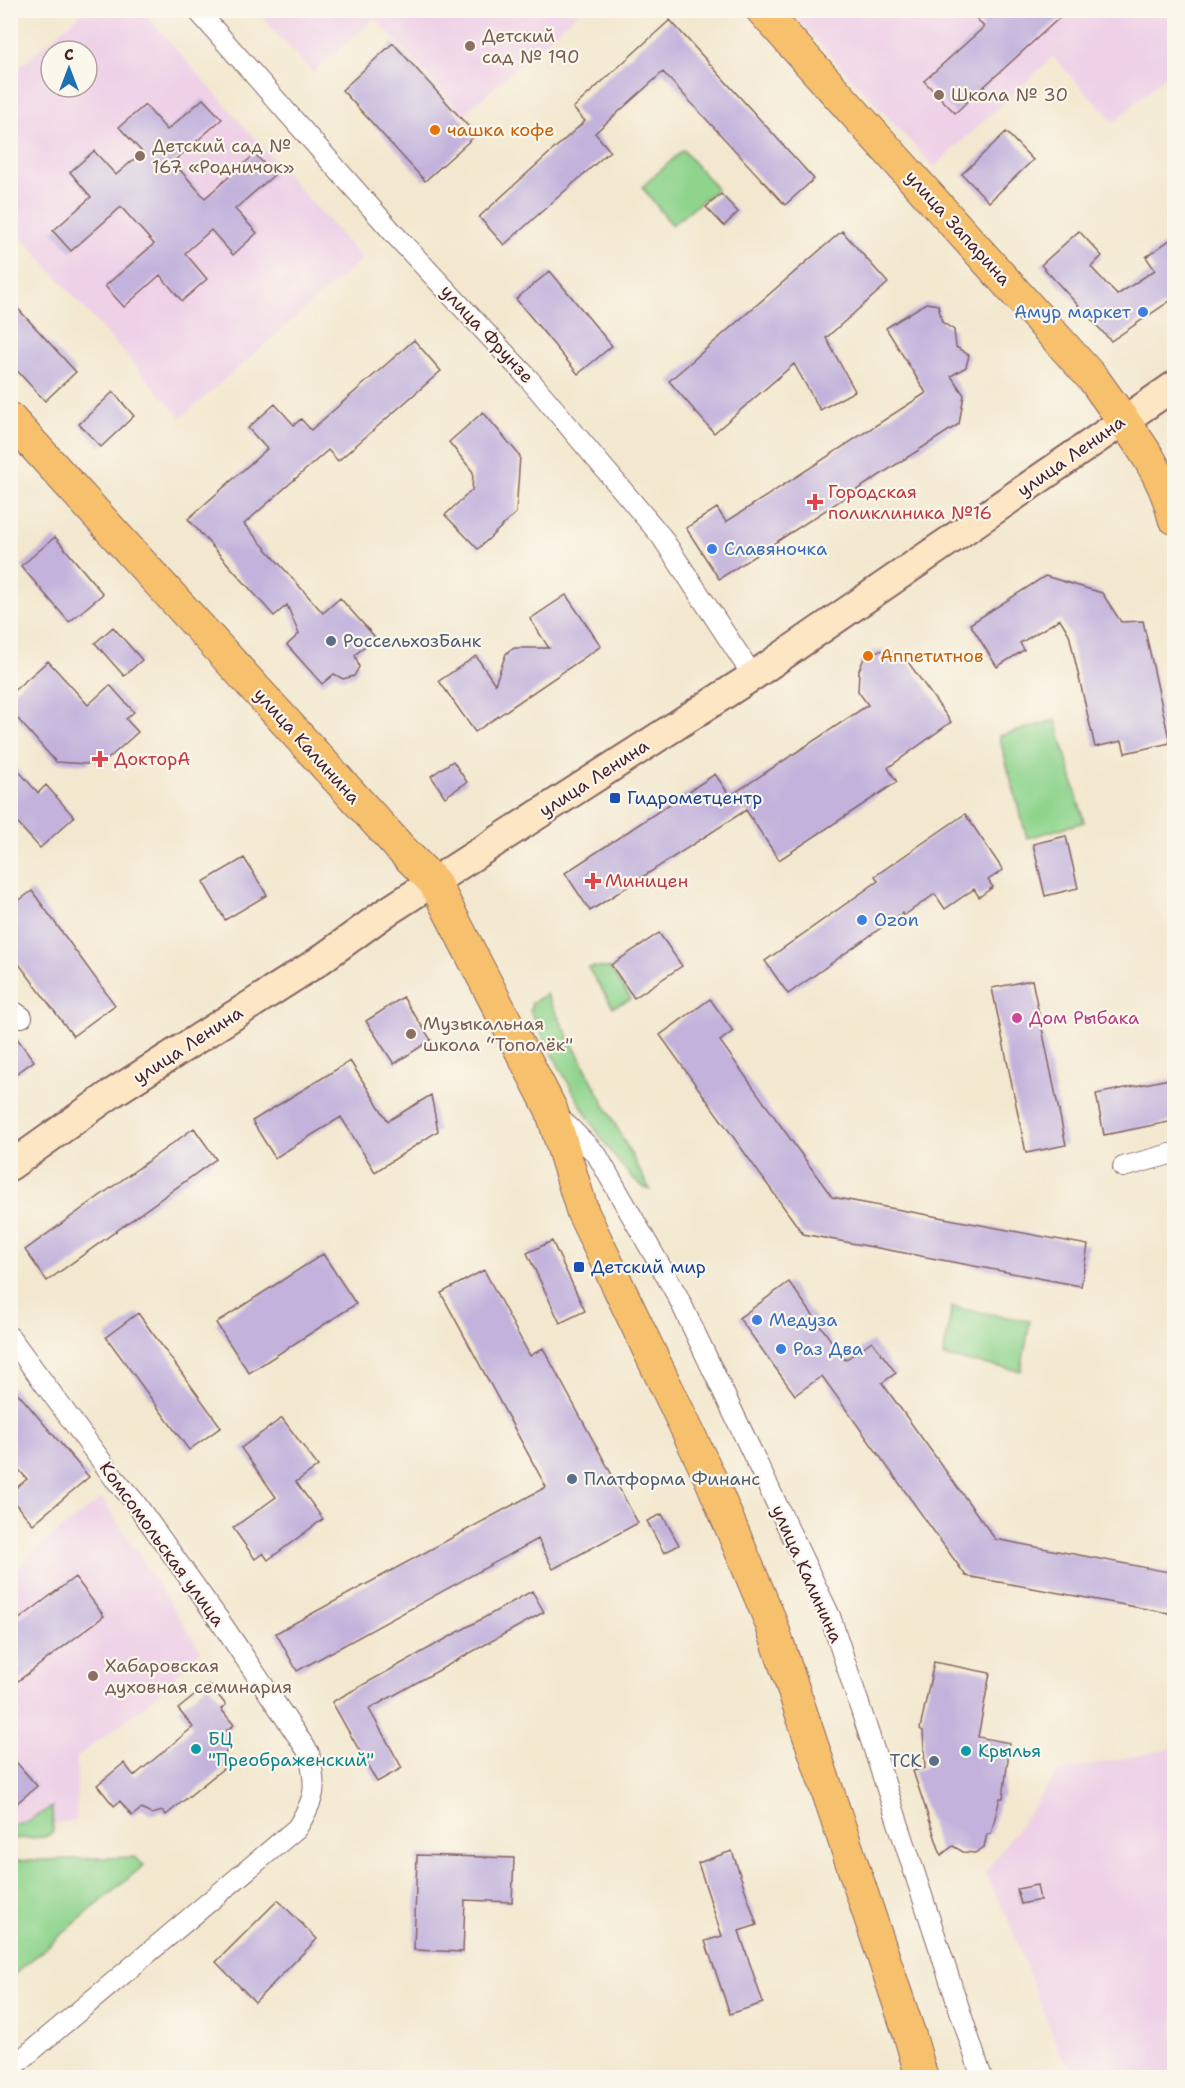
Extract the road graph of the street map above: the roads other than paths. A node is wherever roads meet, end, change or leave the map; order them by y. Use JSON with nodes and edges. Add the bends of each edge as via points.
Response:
{"nodes":[{"id":1,"x":197,"y":10,"type":"edge"},
{"id":2,"x":762,"y":10,"type":"edge"},
{"id":3,"x":1174,"y":386,"type":"edge"},
{"id":4,"x":10,"y":419,"type":"edge"},
{"id":5,"x":1122,"y":420,"type":"junction"},
{"id":6,"x":1174,"y":518,"type":"edge"},
{"id":7,"x":753,"y":676,"type":"junction"},
{"id":8,"x":434,"y":882,"type":"junction"},
{"id":9,"x":551,"y":1109,"type":"junction"},
{"id":10,"x":1174,"y":1153,"type":"edge"},
{"id":11,"x":10,"y":1166,"type":"edge"},
{"id":12,"x":1123,"y":1167,"type":"dead end"},
{"id":13,"x":10,"y":1338,"type":"edge"},
{"id":14,"x":10,"y":2069,"type":"edge"},
{"id":15,"x":922,"y":2078,"type":"edge"},
{"id":16,"x":982,"y":2078,"type":"edge"}],
"edges":[{"from":1,"to":7,"type":"street","name":"улица Фрунзе","via":[[396,236],[529,379],[661,536]]},
{"from":2,"to":5,"type":"main road","name":"улица Запарина","via":[[1095,381]]},
{"from":3,"to":5,"type":"main road","name":"улица Ленина"},
{"from":4,"to":8,"type":"main road","name":"улица Калинина"},
{"from":5,"to":6,"type":"main road","name":"улица Запарина","via":[[1151,463]]},
{"from":5,"to":7,"type":"main road","name":"улица Ленина"},
{"from":7,"to":8,"type":"main road","name":"улица Ленина"},
{"from":8,"to":9,"type":"main road","name":"улица Калинина"},
{"from":8,"to":11,"type":"main road","name":"улица Ленина","via":[[111,1094]]},
{"from":9,"to":15,"type":"main road","name":"улица Калинина","via":[[582,1213],[712,1482],[770,1620]]},
{"from":9,"to":16,"type":"street","name":"улица Калинина","via":[[597,1155],[678,1297],[830,1616]]},
{"from":10,"to":12,"type":"street"},
{"from":13,"to":14,"type":"street","name":"Комсомольская улица","via":[[222,1624],[309,1753],[315,1776],[313,1797],[297,1828]]}]}
